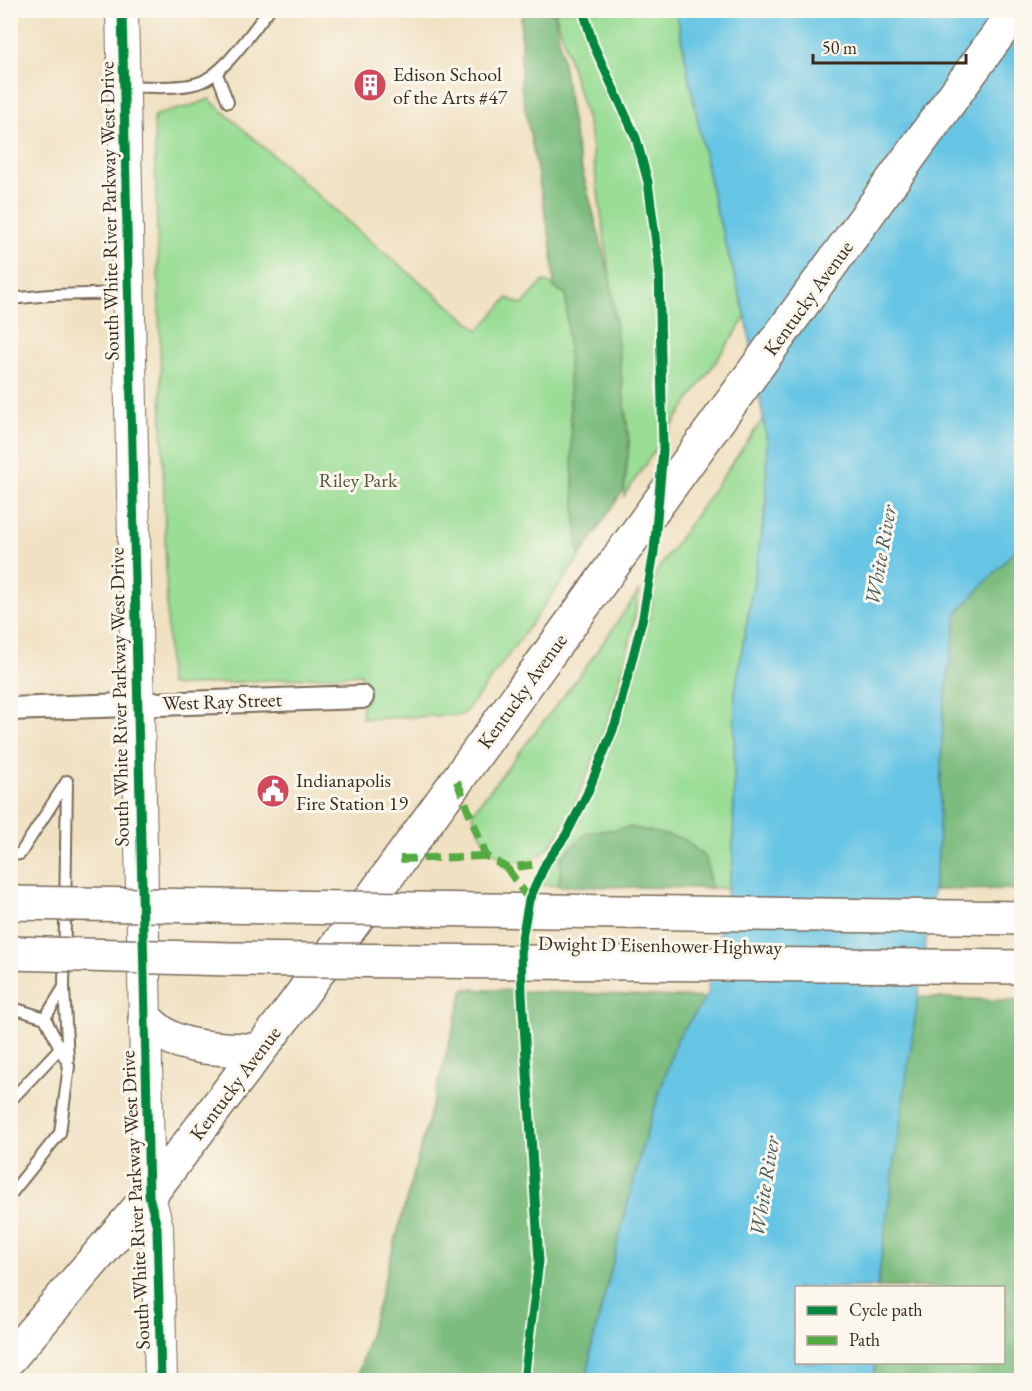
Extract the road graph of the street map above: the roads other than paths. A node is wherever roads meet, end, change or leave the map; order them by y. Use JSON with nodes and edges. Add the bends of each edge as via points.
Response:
{"nodes":[{"id":1,"x":122,"y":10,"type":"edge"},
{"id":2,"x":269,"y":10,"type":"edge"},
{"id":3,"x":1016,"y":10,"type":"edge"},
{"id":4,"x":217,"y":74,"type":"junction"},
{"id":5,"x":124,"y":86,"type":"junction"},
{"id":6,"x":228,"y":102,"type":"dead end"},
{"id":7,"x":129,"y":293,"type":"junction"},
{"id":8,"x":10,"y":299,"type":"edge"},
{"id":9,"x":362,"y":697,"type":"dead end"},
{"id":10,"x":138,"y":704,"type":"junction"},
{"id":11,"x":10,"y":709,"type":"edge"},
{"id":12,"x":10,"y":855,"type":"edge"},
{"id":13,"x":10,"y":903,"type":"edge"},
{"id":14,"x":1022,"y":918,"type":"edge"},
{"id":15,"x":10,"y":953,"type":"edge"},
{"id":16,"x":1022,"y":968,"type":"edge"},
{"id":17,"x":64,"y":987,"type":"junction"},
{"id":18,"x":10,"y":1007,"type":"edge"},
{"id":19,"x":45,"y":1018,"type":"junction"},
{"id":20,"x":145,"y":1019,"type":"junction"},
{"id":21,"x":60,"y":1048,"type":"junction"},
{"id":22,"x":260,"y":1050,"type":"junction"},
{"id":23,"x":69,"y":1066,"type":"junction"},
{"id":24,"x":10,"y":1101,"type":"edge"},
{"id":25,"x":10,"y":1195,"type":"edge"},
{"id":26,"x":148,"y":1196,"type":"junction"},
{"id":27,"x":10,"y":1358,"type":"edge"},
{"id":28,"x":161,"y":1380,"type":"edge"}],
"edges":[{"from":1,"to":5,"type":"street","name":"South White River Parkway West Drive"},
{"from":2,"to":4,"type":"lane"},
{"from":3,"to":22,"type":"main road","name":"Kentucky Avenue"},
{"from":4,"to":5,"type":"lane","via":[[196,84]]},
{"from":4,"to":6,"type":"lane"},
{"from":5,"to":7,"type":"street","name":"South White River Parkway West Drive"},
{"from":7,"to":8,"type":"lane"},
{"from":7,"to":10,"type":"street","name":"South White River Parkway West Drive"},
{"from":9,"to":10,"type":"street","name":"West Ray Street"},
{"from":10,"to":11,"type":"street","name":"West Ray Street"},
{"from":10,"to":20,"type":"street","name":"South White River Parkway West Drive"},
{"from":12,"to":17,"type":"lane","via":[[20,854],[67,781]]},
{"from":13,"to":14,"type":"main road","name":"Dwight D Eisenhower Highway","bridge":true},
{"from":15,"to":16,"type":"main road","name":"Dwight D Eisenhower Highway","bridge":true},
{"from":17,"to":19,"type":"lane"},
{"from":17,"to":23,"type":"lane"},
{"from":18,"to":19,"type":"lane"},
{"from":19,"to":21,"type":"lane"},
{"from":20,"to":22,"type":"main road","via":[[167,1036],[186,1044]]},
{"from":20,"to":26,"type":"street","name":"South White River Parkway West Drive"},
{"from":21,"to":23,"type":"lane"},
{"from":21,"to":24,"type":"lane"},
{"from":22,"to":26,"type":"main road","name":"Kentucky Avenue"},
{"from":23,"to":25,"type":"lane","via":[[60,1133]]},
{"from":26,"to":27,"type":"main road","name":"Kentucky Avenue"},
{"from":26,"to":28,"type":"street","name":"South White River Parkway West Drive","via":[[158,1227]]}]}
